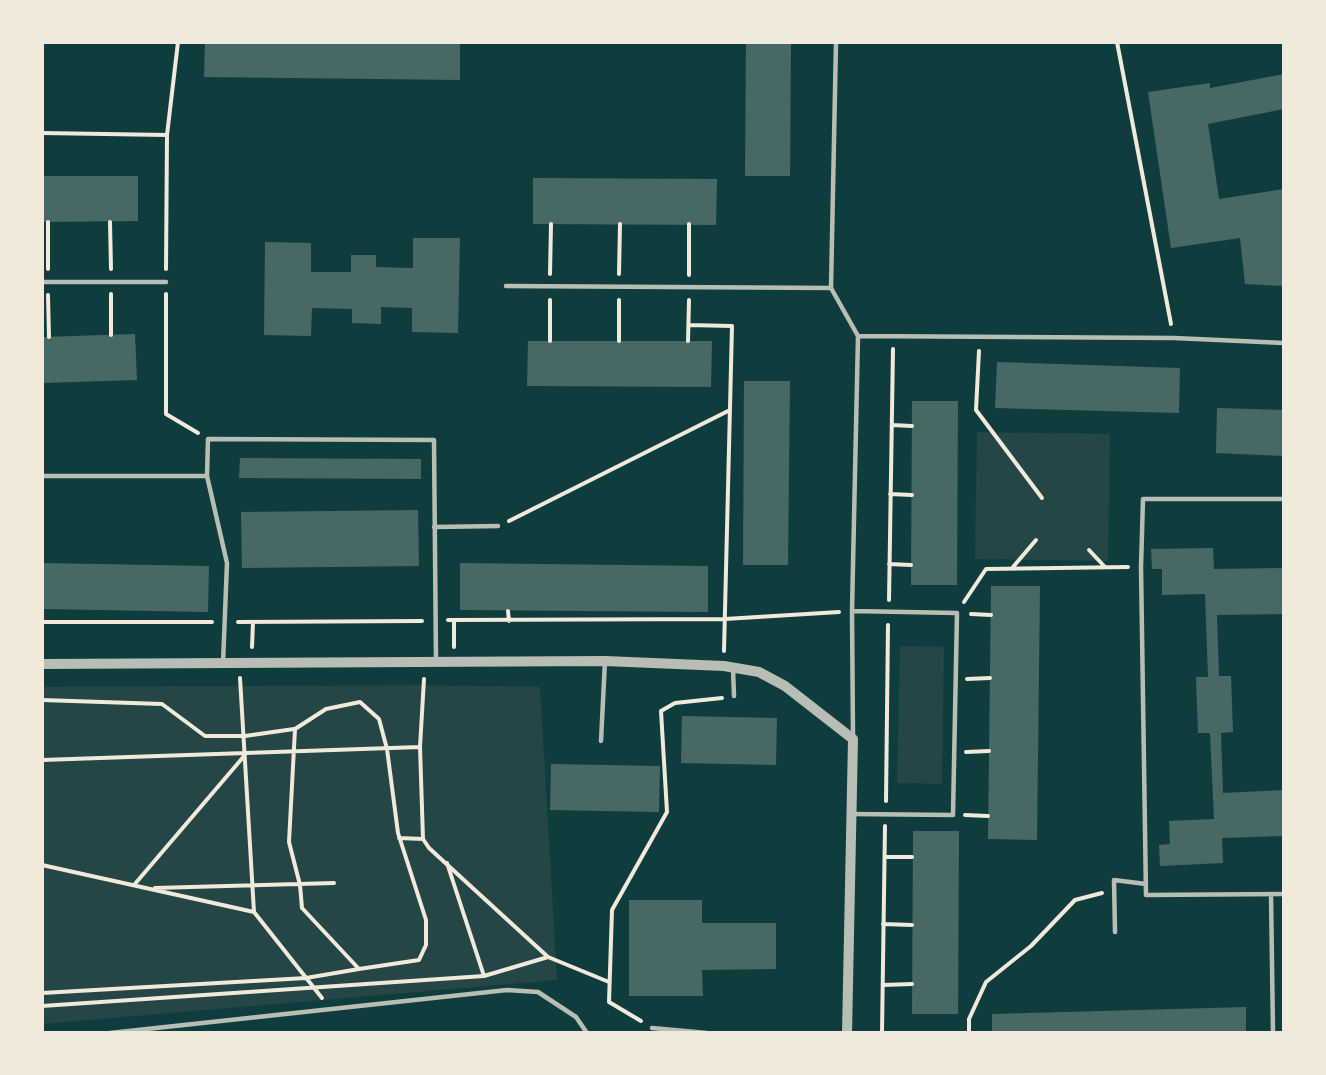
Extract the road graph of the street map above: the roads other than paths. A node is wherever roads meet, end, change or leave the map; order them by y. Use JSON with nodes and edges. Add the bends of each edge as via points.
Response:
{"nodes":[{"id":1,"x":836,"y":42,"type":"edge"},
{"id":2,"x":42,"y":282,"type":"edge"},
{"id":3,"x":166,"y":282,"type":"road end"},
{"id":4,"x":506,"y":286,"type":"dead end"},
{"id":5,"x":831,"y":288,"type":"junction"},
{"id":6,"x":858,"y":336,"type":"junction"},
{"id":7,"x":1284,"y":344,"type":"edge"},
{"id":8,"x":42,"y":476,"type":"edge"},
{"id":9,"x":207,"y":476,"type":"junction"},
{"id":10,"x":1284,"y":499,"type":"edge"},
{"id":11,"x":498,"y":526,"type":"road end"},
{"id":12,"x":434,"y":527,"type":"junction"},
{"id":13,"x":852,"y":611,"type":"junction"},
{"id":14,"x":436,"y":661,"type":"junction"},
{"id":15,"x":605,"y":661,"type":"junction"},
{"id":16,"x":42,"y":664,"type":"edge"},
{"id":17,"x":223,"y":664,"type":"junction"},
{"id":18,"x":728,"y":667,"type":"junction"},
{"id":19,"x":734,"y":696,"type":"road end"},
{"id":20,"x":853,"y":739,"type":"junction"},
{"id":21,"x":601,"y":741,"type":"dead end"},
{"id":22,"x":850,"y":814,"type":"junction"},
{"id":23,"x":1146,"y":884,"type":"junction"},
{"id":24,"x":1271,"y":894,"type":"junction"},
{"id":25,"x":1284,"y":894,"type":"edge"},
{"id":26,"x":1115,"y":932,"type":"dead end"},
{"id":27,"x":652,"y":1028,"type":"road end"},
{"id":28,"x":110,"y":1033,"type":"edge"},
{"id":29,"x":587,"y":1033,"type":"edge"},
{"id":30,"x":707,"y":1033,"type":"edge"},
{"id":31,"x":847,"y":1033,"type":"edge"},
{"id":32,"x":1273,"y":1033,"type":"edge"}],
"edges":[{"from":1,"to":5,"type":"lane"},
{"from":2,"to":3,"type":"lane"},
{"from":4,"to":5,"type":"lane"},
{"from":5,"to":6,"type":"lane"},
{"from":6,"to":7,"type":"lane","via":[[1174,338]]},
{"from":6,"to":13,"type":"lane"},
{"from":8,"to":9,"type":"lane"},
{"from":9,"to":12,"type":"lane","via":[[208,439],[434,440]]},
{"from":9,"to":17,"type":"lane","via":[[227,563]]},
{"from":10,"to":23,"type":"lane","via":[[1143,500]]},
{"from":11,"to":12,"type":"lane"},
{"from":12,"to":14,"type":"lane"},
{"from":13,"to":20,"type":"lane"},
{"from":13,"to":22,"type":"lane","via":[[957,613],[953,815]]},
{"from":14,"to":15,"type":"street"},
{"from":14,"to":17,"type":"street"},
{"from":15,"to":18,"type":"street"},
{"from":15,"to":21,"type":"lane"},
{"from":16,"to":17,"type":"street"},
{"from":18,"to":19,"type":"lane"},
{"from":18,"to":20,"type":"street","via":[[759,672],[785,686]]},
{"from":20,"to":22,"type":"street"},
{"from":22,"to":31,"type":"street"},
{"from":23,"to":24,"type":"lane","via":[[1146,895]]},
{"from":23,"to":26,"type":"lane","via":[[1114,880]]},
{"from":24,"to":25,"type":"lane"},
{"from":24,"to":32,"type":"lane"},
{"from":27,"to":30,"type":"lane"},
{"from":28,"to":29,"type":"lane","via":[[507,990],[538,992],[576,1017]]}]}
